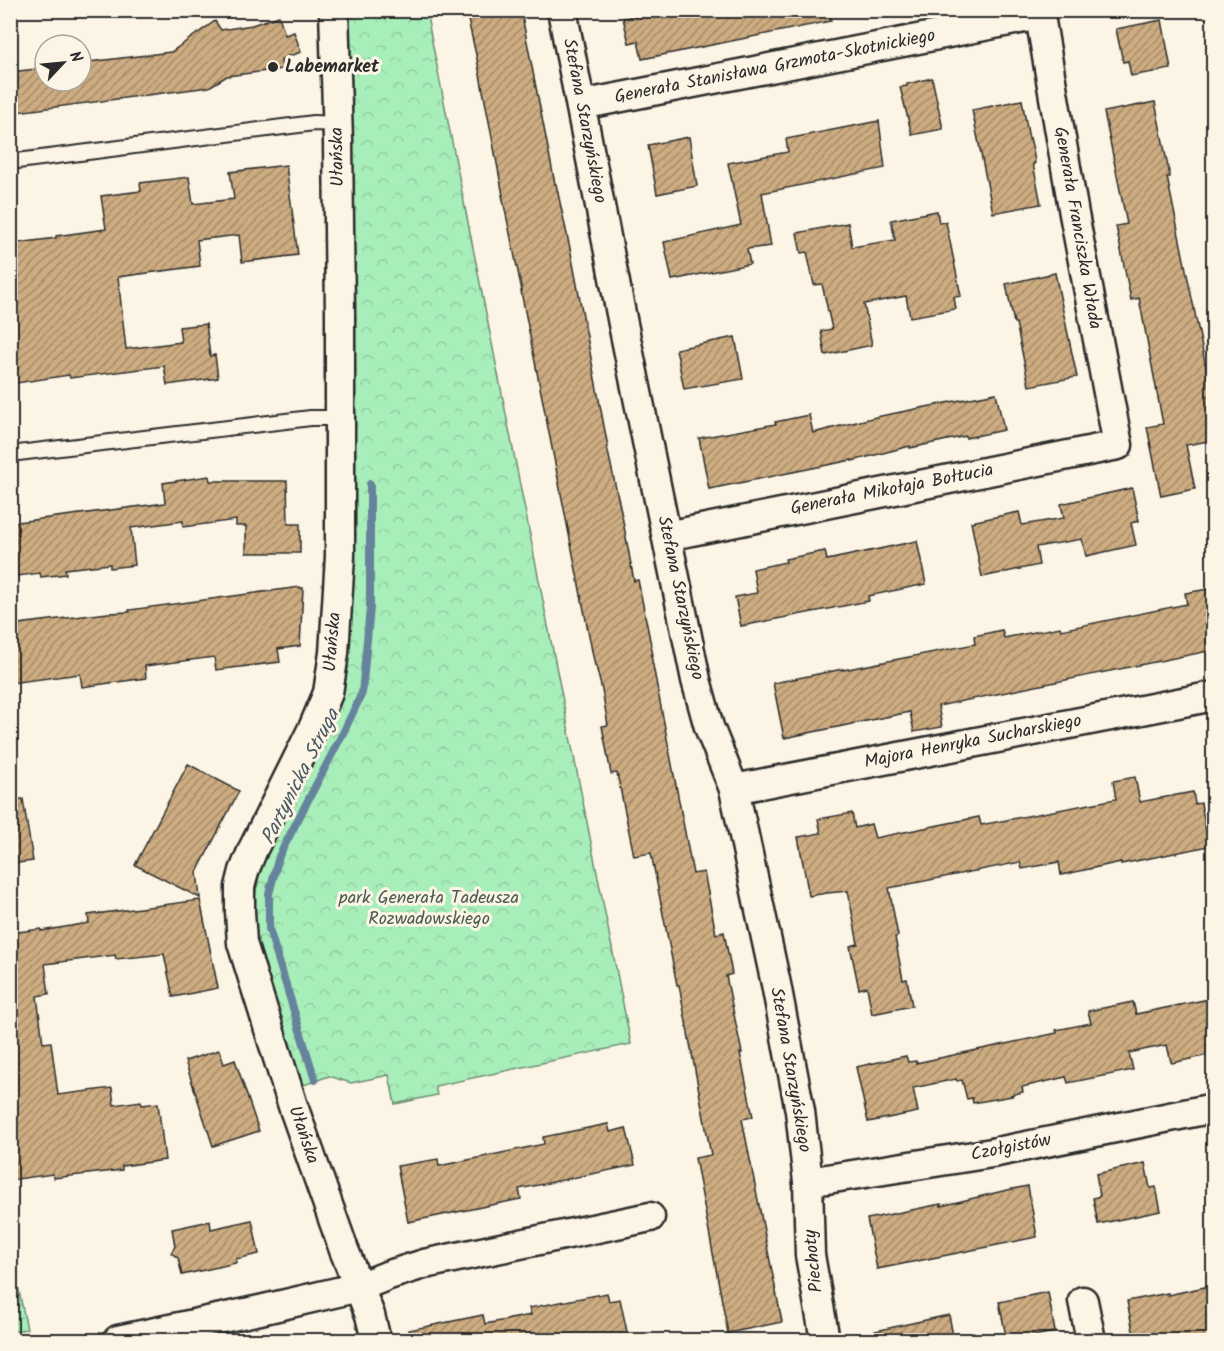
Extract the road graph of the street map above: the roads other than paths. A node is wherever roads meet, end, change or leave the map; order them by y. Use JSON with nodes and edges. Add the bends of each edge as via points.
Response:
{"nodes":[{"id":1,"x":334,"y":10,"type":"edge"},
{"id":2,"x":562,"y":10,"type":"edge"},
{"id":3,"x":1039,"y":13,"type":"edge"},
{"id":4,"x":581,"y":105,"type":"junction"},
{"id":5,"x":338,"y":124,"type":"junction"},
{"id":6,"x":10,"y":162,"type":"edge"},
{"id":7,"x":339,"y":418,"type":"junction"},
{"id":8,"x":1118,"y":445,"type":"joint"},
{"id":9,"x":10,"y":454,"type":"edge"},
{"id":10,"x":667,"y":536,"type":"junction"},
{"id":11,"x":1214,"y":696,"type":"edge"},
{"id":12,"x":734,"y":789,"type":"junction"},
{"id":13,"x":1214,"y":1108,"type":"edge"},
{"id":14,"x":808,"y":1182,"type":"junction"},
{"id":15,"x":650,"y":1217,"type":"dead end"},
{"id":16,"x":359,"y":1287,"type":"junction"},
{"id":17,"x":1083,"y":1301,"type":"dead end"},
{"id":18,"x":118,"y":1341,"type":"edge"},
{"id":19,"x":376,"y":1341,"type":"edge"},
{"id":20,"x":825,"y":1341,"type":"edge"},
{"id":21,"x":1091,"y":1341,"type":"edge"}],
"edges":[{"from":1,"to":5,"type":"street","name":"Ułańska"},
{"from":2,"to":4,"type":"street","name":"Stefana Starzyńskiego"},
{"from":3,"to":4,"type":"street","name":"Generała Stanisława Grzmota-Skotnickiego"},
{"from":3,"to":8,"type":"street","name":"Generała Franciszka Włada"},
{"from":4,"to":10,"type":"street","name":"Stefana Starzyńskiego"},
{"from":5,"to":6,"type":"lane","via":[[314,123]]},
{"from":5,"to":7,"type":"street","name":"Ułańska"},
{"from":7,"to":9,"type":"lane","via":[[311,418]]},
{"from":7,"to":16,"type":"street","name":"Ułańska","via":[[339,556],[328,693],[244,871],[240,912],[242,943],[293,1106]]},
{"from":8,"to":10,"type":"street","name":"Generała Mikołaja Bołtucia"},
{"from":10,"to":12,"type":"street","name":"Stefana Starzyńskiego","via":[[696,680],[709,727]]},
{"from":11,"to":12,"type":"street","name":"Majora Henryka Sucharskiego"},
{"from":12,"to":14,"type":"street","name":"Stefana Starzyńskiego","via":[[800,1111]]},
{"from":13,"to":14,"type":"street","name":"Czołgistów","via":[[992,1153]]},
{"from":14,"to":20,"type":"street","name":"Piechoty","via":[[810,1255]]},
{"from":15,"to":16,"type":"street","via":[[424,1264]]},
{"from":16,"to":18,"type":"street"},
{"from":16,"to":19,"type":"street","name":"Ułańska"},
{"from":17,"to":21,"type":"street"}]}
